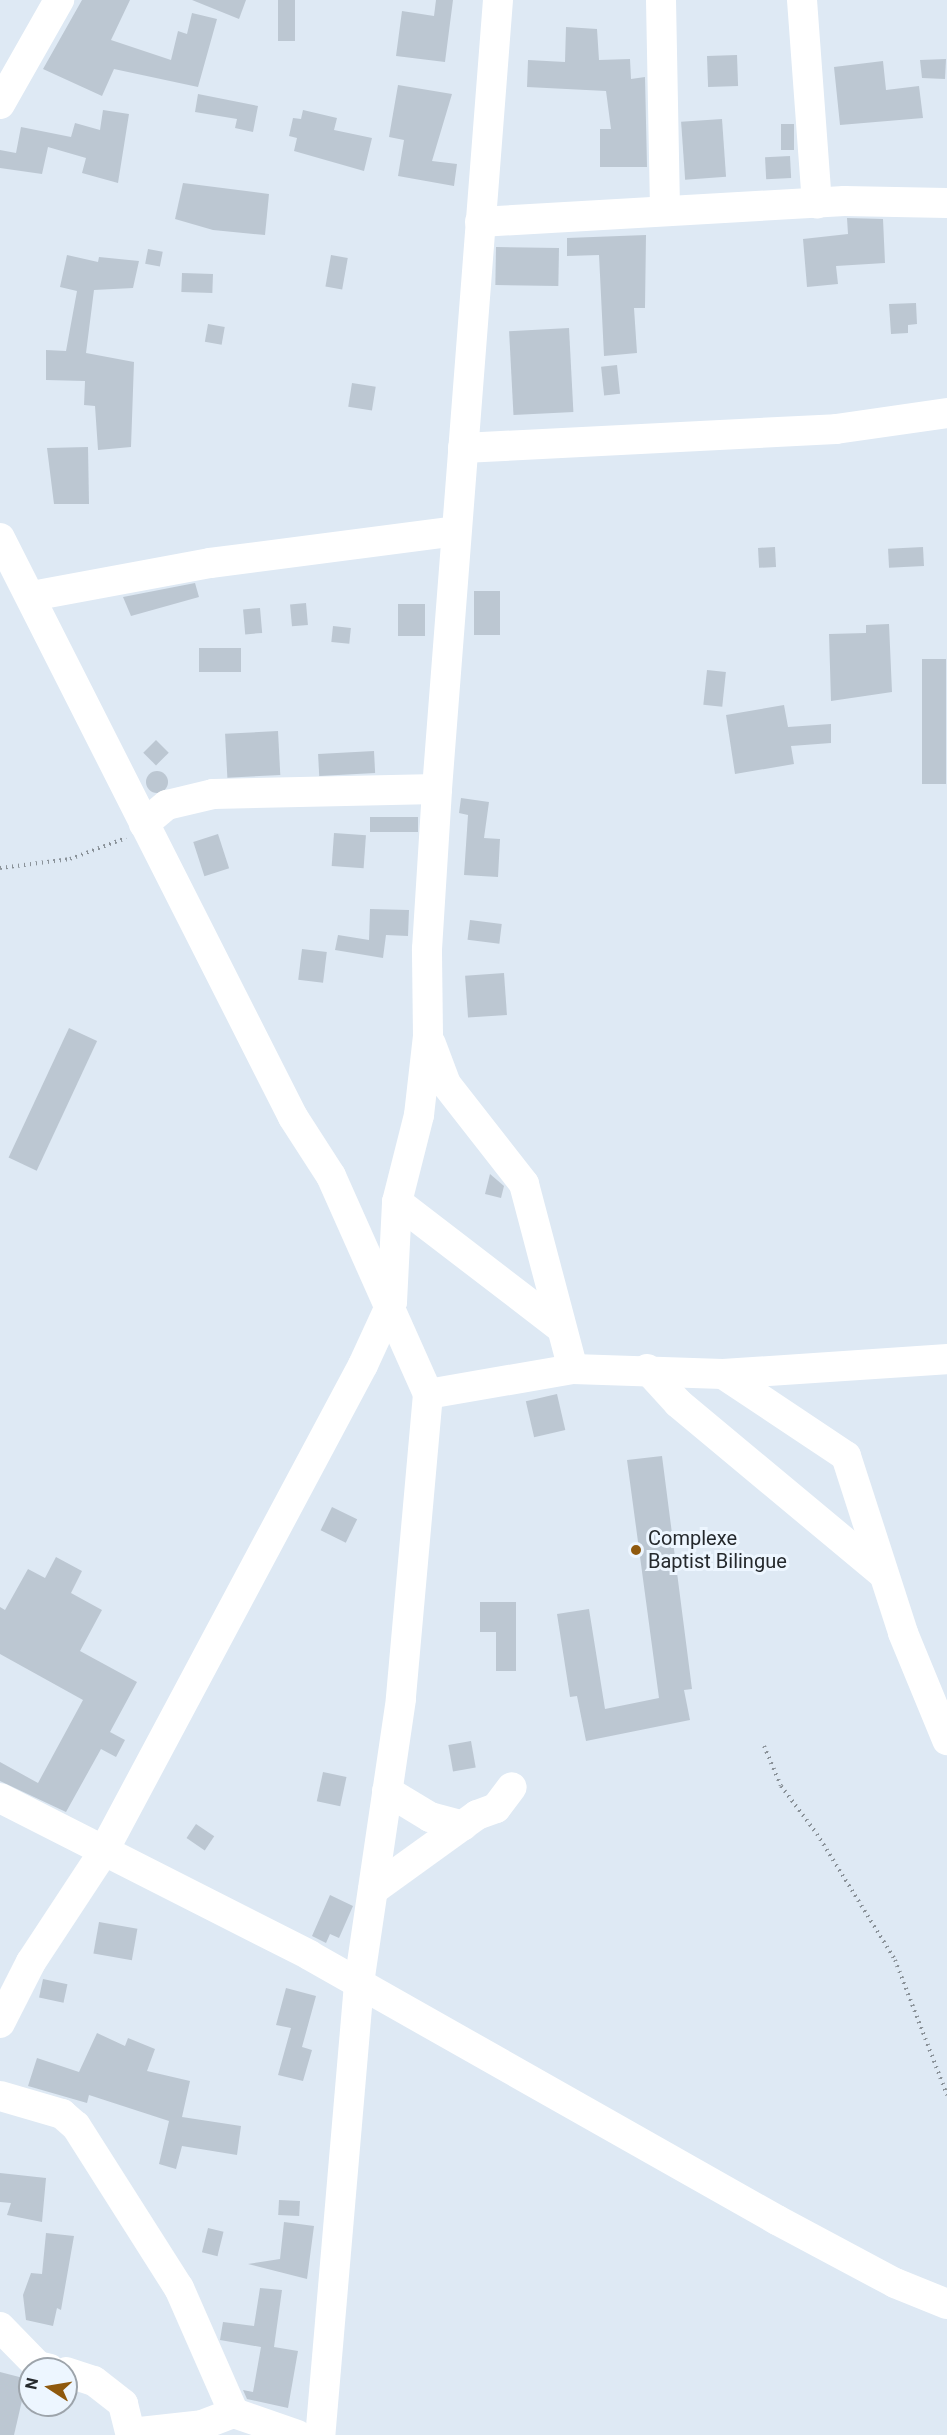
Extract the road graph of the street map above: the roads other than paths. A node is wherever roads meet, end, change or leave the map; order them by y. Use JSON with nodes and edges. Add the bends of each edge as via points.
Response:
{"nodes":[{"id":1,"x":59,"y":0,"type":"edge"},
{"id":2,"x":498,"y":0,"type":"edge"},
{"id":3,"x":661,"y":0,"type":"edge"},
{"id":4,"x":802,"y":0,"type":"edge"},
{"id":5,"x":0,"y":104,"type":"edge"},
{"id":6,"x":947,"y":202,"type":"edge"},
{"id":7,"x":817,"y":203,"type":"junction"},
{"id":8,"x":665,"y":211,"type":"junction"},
{"id":9,"x":480,"y":222,"type":"junction"},
{"id":10,"x":947,"y":413,"type":"edge"},
{"id":11,"x":463,"y":448,"type":"junction"},
{"id":12,"x":456,"y":531,"type":"junction"},
{"id":13,"x":0,"y":538,"type":"edge"},
{"id":14,"x":32,"y":596,"type":"junction"},
{"id":15,"x":437,"y":789,"type":"junction"},
{"id":16,"x":144,"y":824,"type":"junction"},
{"id":17,"x":428,"y":1035,"type":"junction"},
{"id":18,"x":397,"y":1202,"type":"junction"},
{"id":19,"x":392,"y":1302,"type":"junction"},
{"id":20,"x":561,"y":1328,"type":"junction"},
{"id":21,"x":947,"y":1359,"type":"edge"},
{"id":22,"x":573,"y":1369,"type":"junction"},
{"id":23,"x":647,"y":1370,"type":"junction"},
{"id":24,"x":723,"y":1374,"type":"junction"},
{"id":25,"x":428,"y":1394,"type":"junction"},
{"id":26,"x":881,"y":1572,"type":"junction"},
{"id":27,"x":947,"y":1740,"type":"edge"},
{"id":28,"x":512,"y":1787,"type":"dead end"},
{"id":29,"x":387,"y":1791,"type":"junction"},
{"id":30,"x":0,"y":1798,"type":"edge"},
{"id":31,"x":463,"y":1827,"type":"junction"},
{"id":32,"x":102,"y":1854,"type":"junction"},
{"id":33,"x":373,"y":1890,"type":"junction"},
{"id":34,"x":359,"y":1984,"type":"junction"},
{"id":35,"x":0,"y":2023,"type":"edge"},
{"id":36,"x":0,"y":2096,"type":"edge"},
{"id":37,"x":947,"y":2304,"type":"edge"},
{"id":38,"x":0,"y":2327,"type":"edge"},
{"id":39,"x":29,"y":2357,"type":"edge"},
{"id":40,"x":78,"y":2377,"type":"edge"},
{"id":41,"x":234,"y":2413,"type":"junction"},
{"id":42,"x":131,"y":2434,"type":"edge"},
{"id":43,"x":297,"y":2435,"type":"edge"},
{"id":44,"x":320,"y":2435,"type":"edge"}],
"edges":[{"from":1,"to":5,"type":"street"},
{"from":2,"to":9,"type":"street"},
{"from":3,"to":8,"type":"street"},
{"from":4,"to":7,"type":"street"},
{"from":6,"to":7,"type":"street"},
{"from":7,"to":8,"type":"street"},
{"from":8,"to":9,"type":"street"},
{"from":9,"to":11,"type":"street"},
{"from":10,"to":11,"type":"street","via":[[837,429]]},
{"from":11,"to":12,"type":"street"},
{"from":12,"to":14,"type":"street","via":[[210,563]]},
{"from":12,"to":15,"type":"street"},
{"from":13,"to":14,"type":"street"},
{"from":14,"to":16,"type":"street"},
{"from":15,"to":16,"type":"street","via":[[213,794],[167,805]]},
{"from":15,"to":17,"type":"street","via":[[427,949]]},
{"from":16,"to":19,"type":"street","via":[[293,1117],[331,1176]]},
{"from":17,"to":18,"type":"street","via":[[419,1115]]},
{"from":17,"to":20,"type":"street","via":[[446,1084],[524,1184]]},
{"from":18,"to":19,"type":"street"},
{"from":18,"to":20,"type":"street"},
{"from":19,"to":25,"type":"street"},
{"from":19,"to":32,"type":"street"},
{"from":20,"to":22,"type":"street"},
{"from":21,"to":24,"type":"street"},
{"from":22,"to":23,"type":"street"},
{"from":22,"to":25,"type":"street"},
{"from":23,"to":24,"type":"street"},
{"from":23,"to":26,"type":"street","via":[[678,1402]]},
{"from":24,"to":26,"type":"street","via":[[846,1456]]},
{"from":25,"to":29,"type":"street"},
{"from":26,"to":27,"type":"street"},
{"from":28,"to":31,"type":"street","via":[[496,1808]]},
{"from":29,"to":31,"type":"street","via":[[430,1817]]},
{"from":29,"to":33,"type":"street"},
{"from":30,"to":32,"type":"street"},
{"from":31,"to":33,"type":"street"},
{"from":32,"to":34,"type":"street"},
{"from":32,"to":35,"type":"street","via":[[31,1962]]},
{"from":33,"to":34,"type":"street"},
{"from":34,"to":37,"type":"street","via":[[777,2220],[895,2283]]},
{"from":34,"to":44,"type":"street"},
{"from":36,"to":41,"type":"street","via":[[62,2114],[76,2126],[178,2288]]},
{"from":38,"to":39,"type":"street"},
{"from":40,"to":42,"type":"street","via":[[111,2392],[123,2404]]},
{"from":41,"to":42,"type":"street","via":[[202,2425]]},
{"from":41,"to":43,"type":"street"}]}
